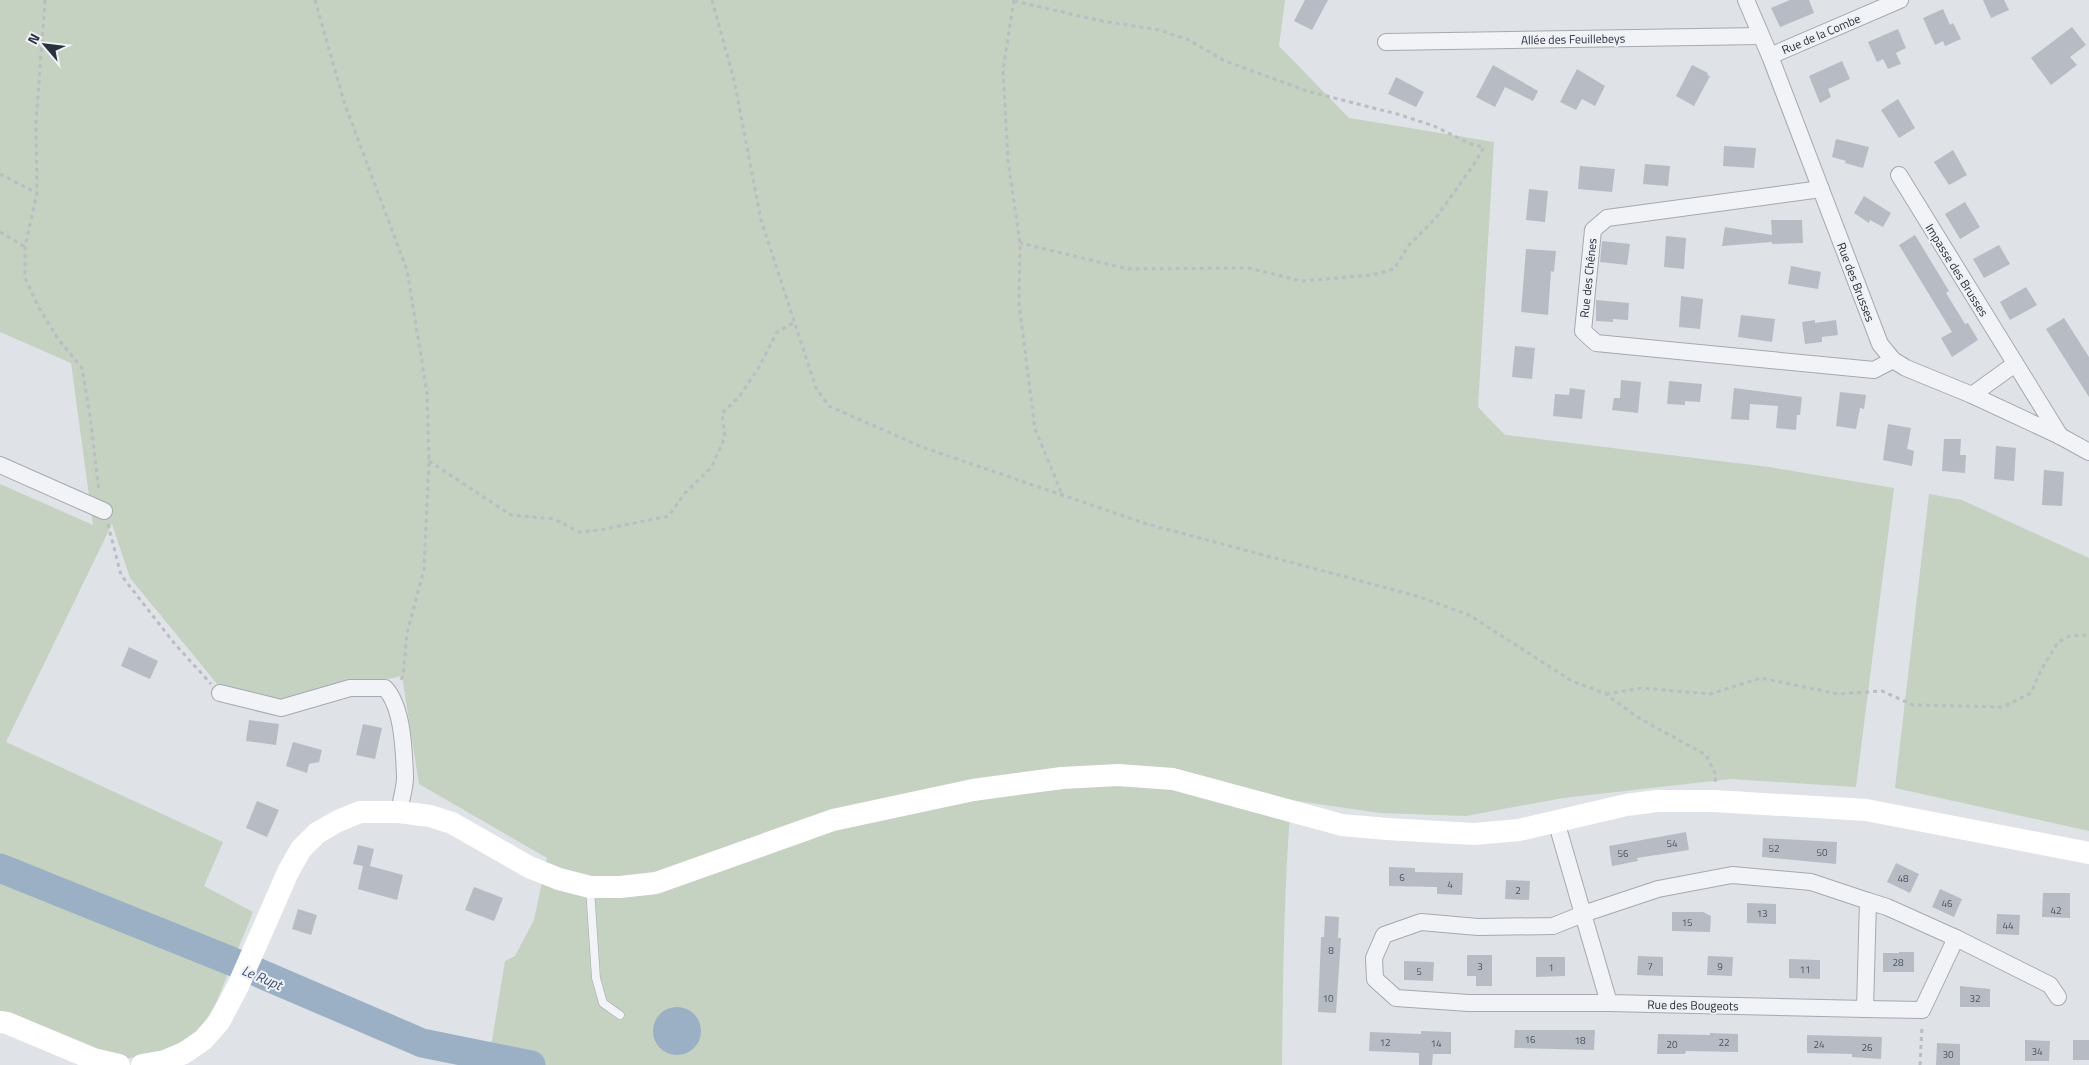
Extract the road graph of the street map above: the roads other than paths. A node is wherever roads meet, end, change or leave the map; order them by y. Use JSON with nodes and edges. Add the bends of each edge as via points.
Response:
{"nodes":[{"id":1,"x":1746,"y":0,"type":"edge"},
{"id":2,"x":1900,"y":0,"type":"edge"},
{"id":3,"x":1760,"y":36,"type":"junction"},
{"id":4,"x":1386,"y":42,"type":"dead end"},
{"id":5,"x":1770,"y":56,"type":"junction"},
{"id":6,"x":1898,"y":175,"type":"dead end"},
{"id":7,"x":1821,"y":189,"type":"junction"},
{"id":8,"x":1893,"y":360,"type":"junction"},
{"id":9,"x":2015,"y":364,"type":"junction"},
{"id":10,"x":1972,"y":395,"type":"junction"},
{"id":11,"x":2060,"y":436,"type":"junction"},
{"id":12,"x":2089,"y":452,"type":"edge"},
{"id":13,"x":0,"y":465,"type":"edge"},
{"id":14,"x":104,"y":511,"type":"road end"},
{"id":15,"x":220,"y":693,"type":"road end"},
{"id":16,"x":399,"y":812,"type":"junction"},
{"id":17,"x":1556,"y":821,"type":"junction"},
{"id":18,"x":2089,"y":853,"type":"edge"},
{"id":19,"x":590,"y":887,"type":"junction"},
{"id":20,"x":1868,"y":900,"type":"junction"},
{"id":21,"x":1583,"y":914,"type":"junction"},
{"id":22,"x":1956,"y":938,"type":"junction"},
{"id":23,"x":2058,"y":997,"type":"dead end"},
{"id":24,"x":1609,"y":1003,"type":"junction"},
{"id":25,"x":1865,"y":1009,"type":"junction"},
{"id":26,"x":620,"y":1015,"type":"dead end"},
{"id":27,"x":0,"y":1022,"type":"edge"},
{"id":28,"x":119,"y":1065,"type":"edge"},
{"id":29,"x":142,"y":1065,"type":"edge"}],
"edges":[{"from":1,"to":3,"type":"street","name":"Rue des Brusses"},
{"from":2,"to":5,"type":"street","name":"Rue de la Combe"},
{"from":3,"to":4,"type":"street","name":"Allée des Feuillebeys"},
{"from":3,"to":5,"type":"street","name":"Rue des Brusses"},
{"from":5,"to":7,"type":"street","name":"Rue des Brusses"},
{"from":6,"to":9,"type":"street","name":"Impasse des Brusses"},
{"from":7,"to":8,"type":"street","name":"Rue des Brusses","via":[[1880,344]]},
{"from":7,"to":8,"type":"street","name":"Rue des Chênes","via":[[1607,218],[1593,230],[1583,331],[1596,343],[1874,370]]},
{"from":8,"to":10,"type":"street","name":"Rue des Brusses"},
{"from":9,"to":10,"type":"street"},
{"from":9,"to":11,"type":"street","name":"Impasse des Brusses"},
{"from":10,"to":11,"type":"street","name":"Rue des Brusses"},
{"from":11,"to":12,"type":"street","name":"Rue des Brusses"},
{"from":13,"to":14,"type":"street"},
{"from":15,"to":16,"type":"street","via":[[281,708],[350,688],[385,688],[392,695],[399,716],[405,779]]},
{"from":16,"to":19,"type":"main road","via":[[452,823],[529,868]]},
{"from":16,"to":29,"type":"main road","via":[[360,812],[317,833],[301,850],[288,872],[219,1022],[203,1040],[184,1053]]},
{"from":17,"to":18,"type":"main road","via":[[1657,801],[1866,810]]},
{"from":17,"to":19,"type":"main road","via":[[1519,830],[1474,834],[1387,829],[1342,824],[1173,779],[1118,775],[1062,778],[973,790],[833,820],[656,883]]},
{"from":17,"to":21,"type":"street"},
{"from":19,"to":26,"type":"lane","via":[[596,978],[603,1003]]},
{"from":20,"to":21,"type":"street","name":"Rue des Bougeots","via":[[1811,882],[1732,875],[1658,889]]},
{"from":20,"to":22,"type":"street","name":"Rue des Bougeots"},
{"from":20,"to":25,"type":"street"},
{"from":21,"to":24,"type":"street"},
{"from":21,"to":24,"type":"street","name":"Rue des Bougeots","via":[[1553,926],[1478,927],[1421,922],[1384,935],[1374,958],[1375,978],[1396,998],[1469,1003]]},
{"from":22,"to":23,"type":"street","name":"Rue des Bougeots","via":[[2050,985]]},
{"from":22,"to":25,"type":"street","name":"Rue des Bougeots","via":[[1922,1010]]},
{"from":24,"to":25,"type":"street","name":"Rue des Bougeots"},
{"from":27,"to":28,"type":"main road","via":[[93,1059]]}]}
